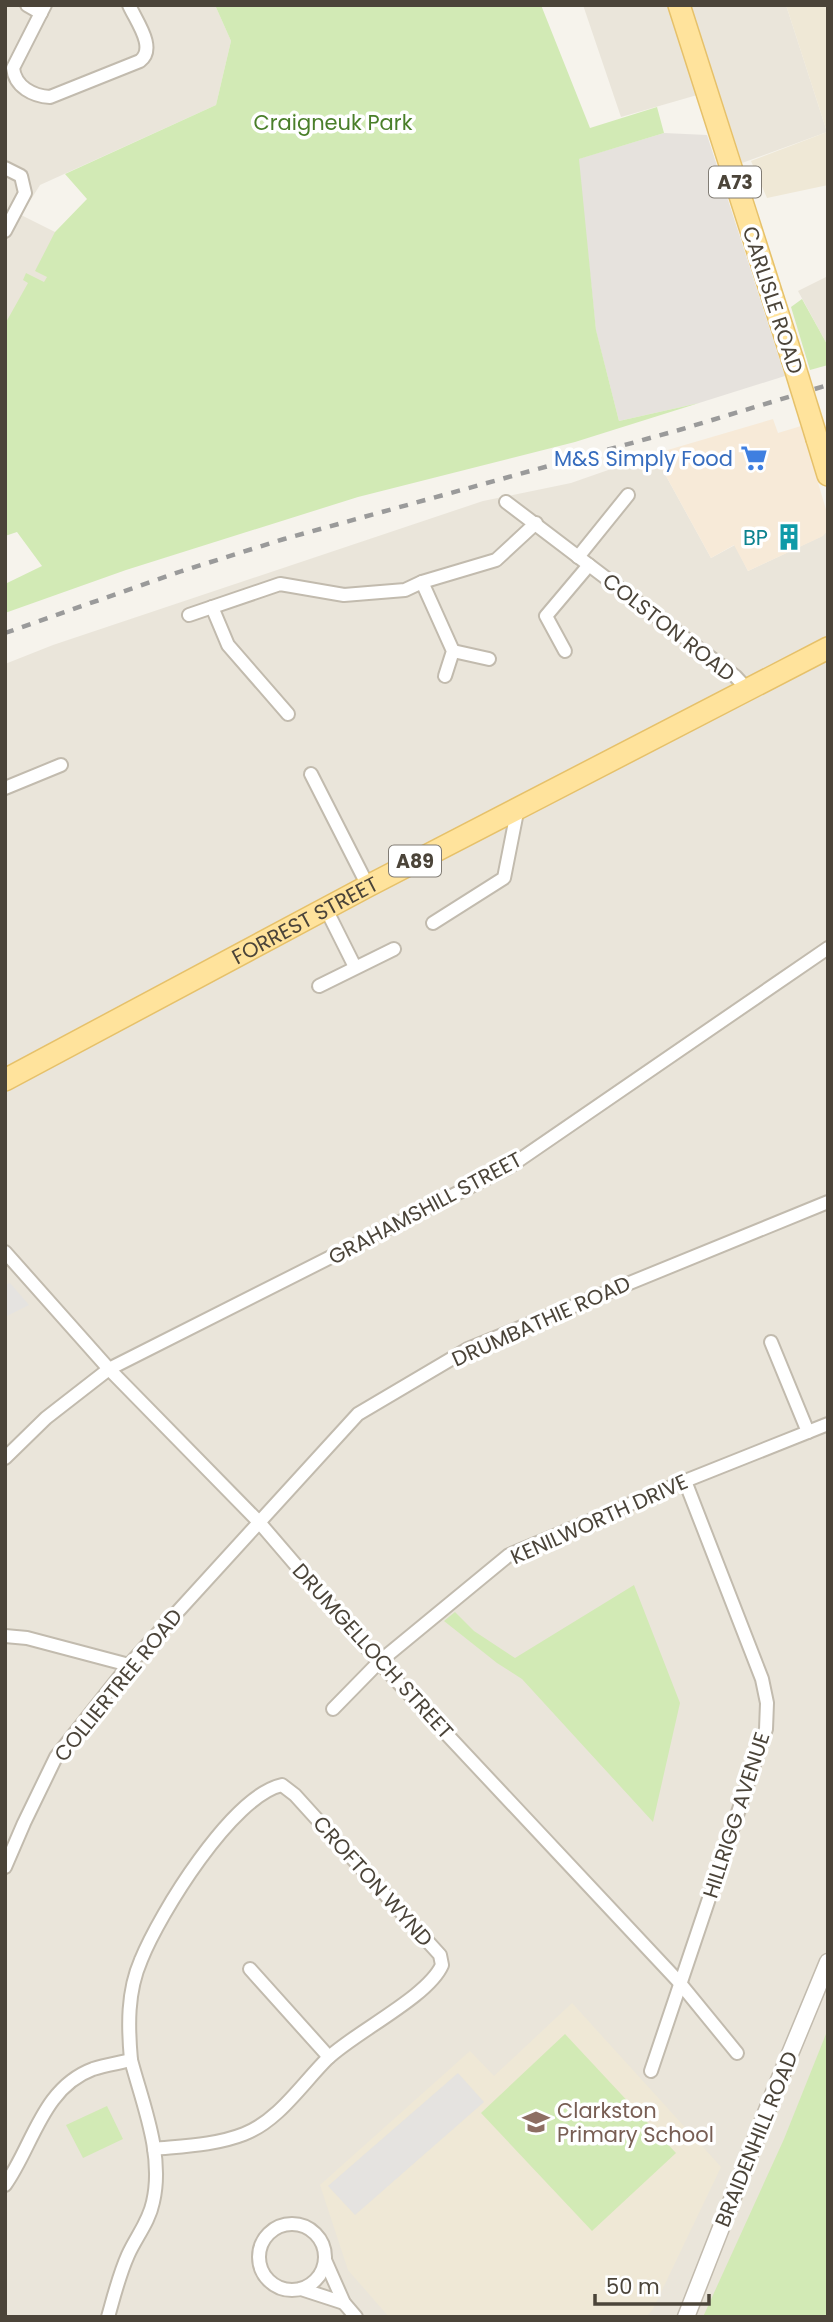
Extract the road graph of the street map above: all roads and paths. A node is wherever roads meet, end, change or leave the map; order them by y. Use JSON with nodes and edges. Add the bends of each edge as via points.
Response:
{"nodes":[{"id":1,"x":27,"y":5,"type":"edge"},
{"id":2,"x":129,"y":5,"type":"edge"},
{"id":3,"x":679,"y":5,"type":"edge"},
{"id":4,"x":43,"y":9,"type":"edge"},
{"id":5,"x":5,"y":168,"type":"edge"},
{"id":6,"x":5,"y":231,"type":"edge"},
{"id":7,"x":828,"y":475,"type":"edge"},
{"id":8,"x":628,"y":495,"type":"dead end"},
{"id":9,"x":506,"y":502,"type":"dead end"},
{"id":10,"x":536,"y":523,"type":"junction"},
{"id":11,"x":584,"y":561,"type":"junction"},
{"id":12,"x":422,"y":582,"type":"junction"},
{"id":13,"x":212,"y":607,"type":"junction"},
{"id":14,"x":189,"y":615,"type":"dead end"},
{"id":15,"x":828,"y":648,"type":"edge"},
{"id":16,"x":453,"y":651,"type":"junction"},
{"id":17,"x":565,"y":651,"type":"dead end"},
{"id":18,"x":489,"y":659,"type":"dead end"},
{"id":19,"x":445,"y":676,"type":"dead end"},
{"id":20,"x":748,"y":690,"type":"junction"},
{"id":21,"x":288,"y":714,"type":"dead end"},
{"id":22,"x":61,"y":765,"type":"dead end"},
{"id":23,"x":310,"y":774,"type":"dead end"},
{"id":24,"x":5,"y":788,"type":"edge"},
{"id":25,"x":518,"y":807,"type":"junction"},
{"id":26,"x":368,"y":886,"type":"junction"},
{"id":27,"x":326,"y":909,"type":"junction"},
{"id":28,"x":433,"y":923,"type":"dead end"},
{"id":29,"x":828,"y":948,"type":"edge"},
{"id":30,"x":394,"y":949,"type":"dead end"},
{"id":31,"x":355,"y":967,"type":"junction"},
{"id":32,"x":319,"y":985,"type":"dead end"},
{"id":33,"x":5,"y":1080,"type":"edge"},
{"id":34,"x":828,"y":1202,"type":"edge"},
{"id":35,"x":5,"y":1252,"type":"edge"},
{"id":36,"x":771,"y":1342,"type":"dead end"},
{"id":37,"x":109,"y":1368,"type":"junction"},
{"id":38,"x":827,"y":1427,"type":"edge"},
{"id":39,"x":808,"y":1432,"type":"junction"},
{"id":40,"x":5,"y":1458,"type":"edge"},
{"id":41,"x":685,"y":1481,"type":"junction"},
{"id":42,"x":258,"y":1521,"type":"junction"},
{"id":43,"x":5,"y":1636,"type":"edge"},
{"id":44,"x":379,"y":1662,"type":"junction"},
{"id":45,"x":130,"y":1665,"type":"junction"},
{"id":46,"x":332,"y":1709,"type":"dead end"},
{"id":47,"x":5,"y":1867,"type":"edge"},
{"id":48,"x":828,"y":1962,"type":"edge"},
{"id":49,"x":250,"y":1969,"type":"dead end"},
{"id":50,"x":679,"y":1982,"type":"junction"},
{"id":51,"x":737,"y":2053,"type":"dead end"},
{"id":52,"x":329,"y":2057,"type":"junction"},
{"id":53,"x":131,"y":2060,"type":"junction"},
{"id":54,"x":651,"y":2071,"type":"dead end"},
{"id":55,"x":154,"y":2149,"type":"junction"},
{"id":56,"x":5,"y":2185,"type":"edge"},
{"id":57,"x":325,"y":2260,"type":"junction"},
{"id":58,"x":302,"y":2289,"type":"junction"},
{"id":59,"x":344,"y":2304,"type":"junction"},
{"id":60,"x":108,"y":2317,"type":"edge"},
{"id":61,"x":356,"y":2317,"type":"edge"},
{"id":62,"x":687,"y":2317,"type":"edge"}],
"edges":[{"from":1,"to":4,"type":"street"},
{"from":2,"to":4,"type":"street","via":[[149,48],[147,56],[50,97],[23,88],[14,78],[13,68]]},
{"from":3,"to":7,"type":"main road","name":"CARLISLE ROAD","number":"A73","bridge":true},
{"from":5,"to":6,"type":"street","via":[[21,176],[25,193]]},
{"from":8,"to":11,"type":"street"},
{"from":9,"to":10,"type":"street","name":"COLSTON ROAD"},
{"from":10,"to":11,"type":"street","name":"COLSTON ROAD"},
{"from":10,"to":12,"type":"street","via":[[496,560]]},
{"from":11,"to":17,"type":"street","name":"COLSTON ROAD","via":[[546,616]]},
{"from":11,"to":20,"type":"street","name":"COLSTON ROAD"},
{"from":12,"to":13,"type":"street","via":[[405,590],[344,595],[280,584]]},
{"from":12,"to":16,"type":"street"},
{"from":13,"to":14,"type":"street"},
{"from":13,"to":21,"type":"street","via":[[228,645]]},
{"from":15,"to":20,"type":"main road","name":"FORREST STREET","number":"A89"},
{"from":16,"to":18,"type":"street"},
{"from":16,"to":19,"type":"street"},
{"from":20,"to":25,"type":"main road","name":"FORREST STREET","number":"A89"},
{"from":22,"to":24,"type":"street"},
{"from":23,"to":26,"type":"street"},
{"from":25,"to":26,"type":"main road","name":"FORREST STREET","number":"A89"},
{"from":25,"to":28,"type":"street","via":[[505,878]]},
{"from":26,"to":27,"type":"main road","name":"FORREST STREET","number":"A89"},
{"from":27,"to":31,"type":"street"},
{"from":27,"to":33,"type":"main road","name":"FORREST STREET","number":"A89"},
{"from":29,"to":37,"type":"street","name":"GRAHAMSHILL STREET","via":[[509,1167]]},
{"from":30,"to":31,"type":"street"},
{"from":31,"to":32,"type":"street"},
{"from":34,"to":42,"type":"street","name":"DRUMBATHIE ROAD","via":[[468,1349],[358,1414]]},
{"from":35,"to":37,"type":"street","name":"DRUMGELLOCH STREET"},
{"from":36,"to":39,"type":"street"},
{"from":37,"to":40,"type":"street","name":"GRAHAMSHILL STREET"},
{"from":37,"to":42,"type":"street","name":"DRUMGELLOCH STREET"},
{"from":38,"to":39,"type":"street","name":"KENILWORTH DRIVE"},
{"from":39,"to":41,"type":"street","name":"KENILWORTH DRIVE"},
{"from":41,"to":44,"type":"street","name":"KENILWORTH DRIVE","via":[[509,1555]]},
{"from":41,"to":50,"type":"street","name":"HILLRIGG AVENUE","via":[[762,1679],[767,1703],[766,1729]]},
{"from":42,"to":44,"type":"street","name":"DRUMGELLOCH STREET"},
{"from":42,"to":45,"type":"street","name":"COLLIERTREE ROAD"},
{"from":43,"to":45,"type":"street"},
{"from":44,"to":46,"type":"street","name":"KENILWORTH DRIVE"},
{"from":44,"to":50,"type":"street","name":"DRUMGELLOCH STREET"},
{"from":45,"to":47,"type":"street","name":"COLLIERTREE ROAD","via":[[56,1757]]},
{"from":48,"to":62,"type":"street","name":"BRAIDENHILL ROAD"},
{"from":49,"to":52,"type":"street"},
{"from":50,"to":51,"type":"street","name":"DRUMGELLOCH STREET"},
{"from":50,"to":54,"type":"street","name":"HILLRIGG AVENUE"},
{"from":52,"to":53,"type":"street","name":"CROFTON WYND","via":[[429,1984],[442,1965],[432,1946],[282,1785],[250,1801],[205,1853],[172,1901],[140,1961],[131,1993]]},
{"from":52,"to":55,"type":"street","name":"CROFTON WYND","via":[[277,2112],[247,2133]]},
{"from":53,"to":55,"type":"street"},
{"from":53,"to":56,"type":"street","via":[[92,2070],[71,2082],[44,2112]]},
{"from":55,"to":60,"type":"street","via":[[157,2182],[153,2204],[124,2265]]},
{"from":57,"to":58,"type":"street","via":[[313,2283]]},
{"from":57,"to":58,"type":"street","via":[[323,2245],[305,2227],[293,2224],[267,2235],[259,2255],[264,2275],[281,2288]]},
{"from":57,"to":59,"type":"street"},
{"from":58,"to":59,"type":"street"},
{"from":59,"to":61,"type":"street"}]}
